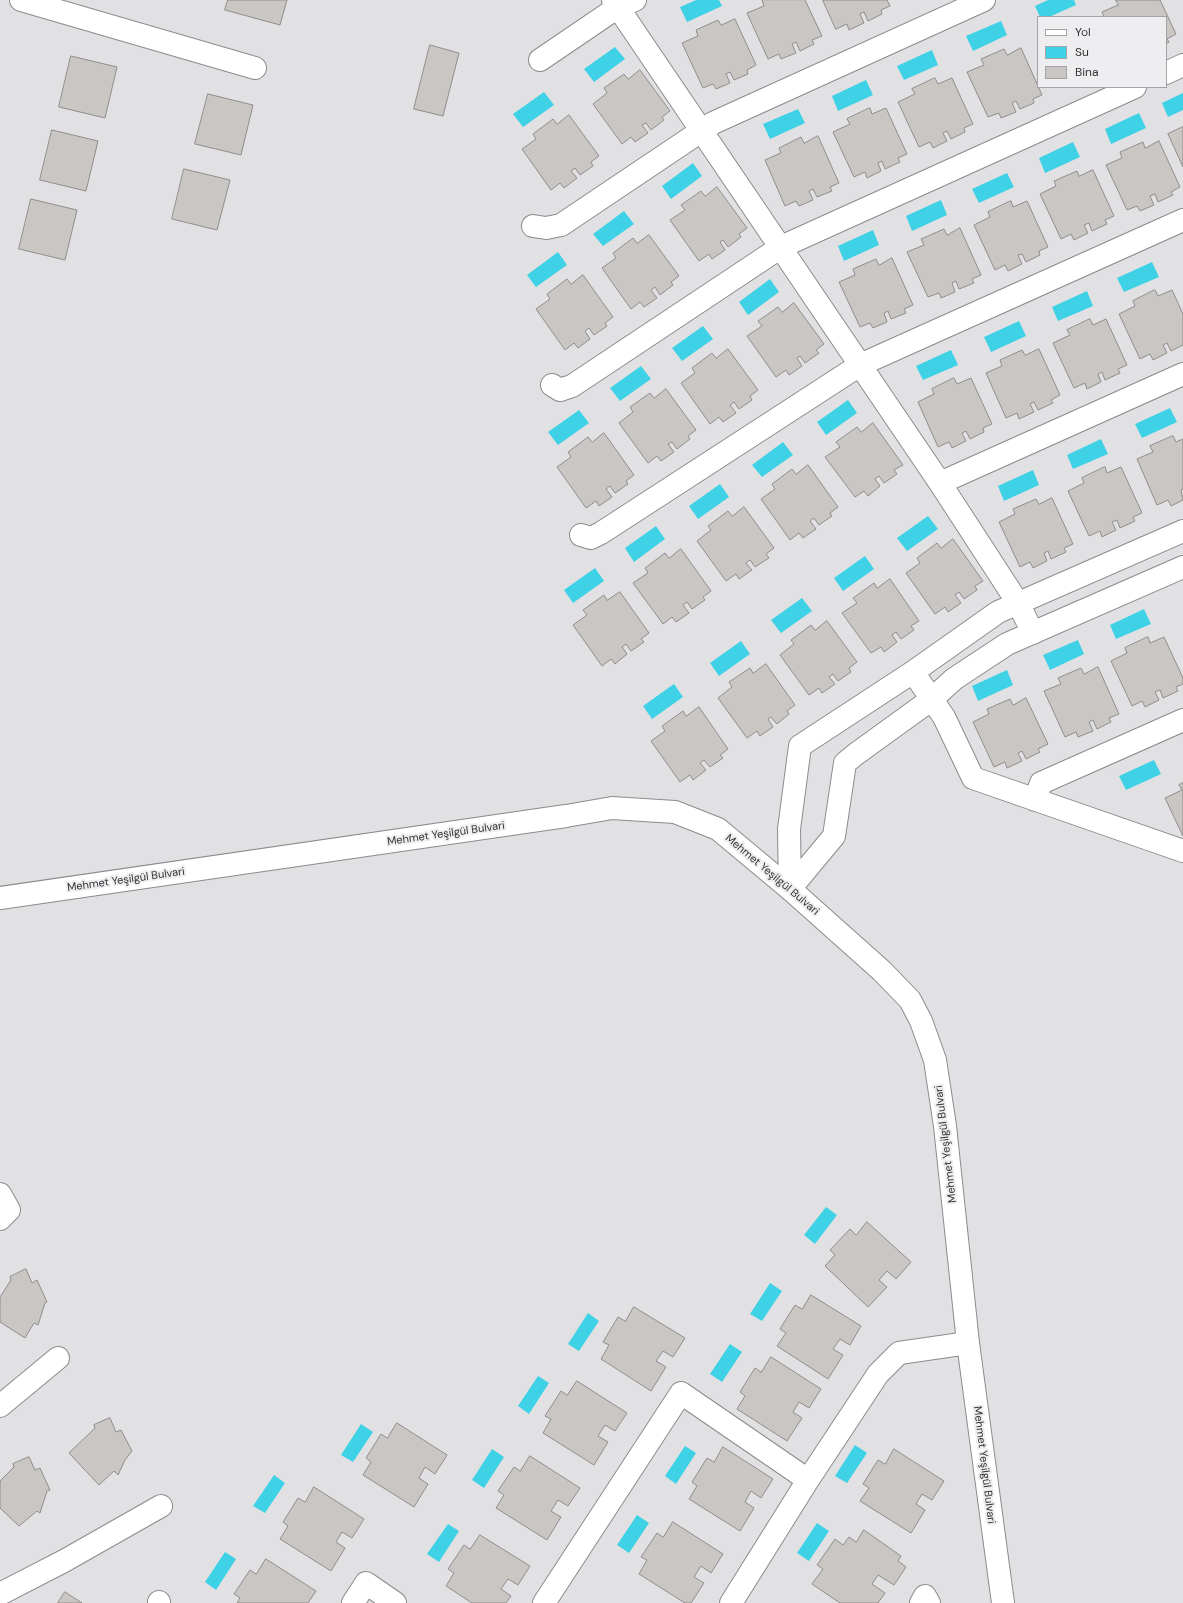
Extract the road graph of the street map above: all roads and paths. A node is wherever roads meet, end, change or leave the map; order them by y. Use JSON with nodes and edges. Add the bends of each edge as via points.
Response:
{"nodes":[{"id":1,"x":21,"y":0,"type":"edge"},
{"id":2,"x":984,"y":0,"type":"edge"},
{"id":3,"x":622,"y":2,"type":"edge"},
{"id":4,"x":540,"y":60,"type":"dead end"},
{"id":5,"x":1183,"y":65,"type":"edge"},
{"id":6,"x":255,"y":68,"type":"dead end"},
{"id":7,"x":1167,"y":73,"type":"edge"},
{"id":8,"x":1133,"y":88,"type":"edge"},
{"id":9,"x":701,"y":129,"type":"junction"},
{"id":10,"x":1183,"y":220,"type":"edge"},
{"id":11,"x":533,"y":226,"type":"dead end"},
{"id":12,"x":781,"y":247,"type":"junction"},
{"id":13,"x":860,"y":365,"type":"junction"},
{"id":14,"x":1183,"y":374,"type":"edge"},
{"id":15,"x":552,"y":385,"type":"dead end"},
{"id":16,"x":940,"y":484,"type":"junction"},
{"id":17,"x":1183,"y":531,"type":"edge"},
{"id":18,"x":581,"y":535,"type":"dead end"},
{"id":19,"x":1183,"y":567,"type":"edge"},
{"id":20,"x":1018,"y":603,"type":"junction"},
{"id":21,"x":992,"y":616,"type":"junction"},
{"id":22,"x":1033,"y":633,"type":"junction"},
{"id":23,"x":1007,"y":644,"type":"junction"},
{"id":24,"x":913,"y":672,"type":"junction"},
{"id":25,"x":932,"y":699,"type":"junction"},
{"id":26,"x":1183,"y":720,"type":"edge"},
{"id":27,"x":1035,"y":800,"type":"junction"},
{"id":28,"x":1183,"y":851,"type":"edge"},
{"id":29,"x":790,"y":889,"type":"junction"},
{"id":30,"x":0,"y":898,"type":"edge"},
{"id":31,"x":0,"y":1194,"type":"edge"},
{"id":32,"x":0,"y":1219,"type":"edge"},
{"id":33,"x":968,"y":1343,"type":"junction"},
{"id":34,"x":58,"y":1358,"type":"dead end"},
{"id":35,"x":0,"y":1406,"type":"edge"},
{"id":36,"x":808,"y":1480,"type":"junction"},
{"id":37,"x":161,"y":1506,"type":"dead end"},
{"id":38,"x":0,"y":1594,"type":"edge"},
{"id":39,"x":353,"y":1603,"type":"edge"},
{"id":40,"x":395,"y":1603,"type":"edge"},
{"id":41,"x":544,"y":1603,"type":"edge"},
{"id":42,"x":731,"y":1603,"type":"edge"},
{"id":43,"x":921,"y":1603,"type":"edge"},
{"id":44,"x":929,"y":1603,"type":"edge"},
{"id":45,"x":1003,"y":1603,"type":"edge"}],
"edges":[{"from":1,"to":6,"type":"street"},
{"from":2,"to":9,"type":"street"},
{"from":3,"to":4,"type":"street"},
{"from":3,"to":9,"type":"street"},
{"from":5,"to":7,"type":"street"},
{"from":8,"to":12,"type":"street"},
{"from":9,"to":11,"type":"street","via":[[560,225],[546,228]]},
{"from":9,"to":12,"type":"street"},
{"from":10,"to":13,"type":"street"},
{"from":12,"to":13,"type":"street"},
{"from":12,"to":15,"type":"street","via":[[572,386],[560,390]]},
{"from":13,"to":16,"type":"street"},
{"from":13,"to":18,"type":"street","via":[[601,533],[592,538]]},
{"from":14,"to":16,"type":"street"},
{"from":16,"to":20,"type":"street"},
{"from":17,"to":20,"type":"street"},
{"from":19,"to":22,"type":"street"},
{"from":20,"to":21,"type":"street"},
{"from":20,"to":22,"type":"street"},
{"from":21,"to":23,"type":"street"},
{"from":21,"to":24,"type":"street"},
{"from":22,"to":23,"type":"street"},
{"from":23,"to":25,"type":"street","via":[[954,679]]},
{"from":24,"to":25,"type":"street"},
{"from":24,"to":29,"type":"street","via":[[800,746],[789,829]]},
{"from":25,"to":27,"type":"street","via":[[944,717],[973,778]]},
{"from":25,"to":29,"type":"street","via":[[845,763],[834,836]]},
{"from":26,"to":27,"type":"street","via":[[1041,784]]},
{"from":27,"to":28,"type":"street"},
{"from":29,"to":30,"type":"street","name":"Mehmet Yeşilgül Bulvari","via":[[718,829],[675,812],[612,808],[558,818]]},
{"from":29,"to":33,"type":"street","name":"Mehmet Yeşilgül Bulvari","via":[[882,971],[910,1000],[921,1021],[935,1060],[945,1126]]},
{"from":31,"to":32,"type":"street","via":[[9,1210]]},
{"from":33,"to":36,"type":"street","via":[[899,1353],[878,1374]]},
{"from":33,"to":45,"type":"street","name":"Mehmet Yeşilgül Bulvari"},
{"from":34,"to":35,"type":"street"},
{"from":36,"to":41,"type":"street","via":[[681,1393]]},
{"from":36,"to":42,"type":"street"},
{"from":37,"to":38,"type":"street"},
{"from":39,"to":40,"type":"street","via":[[366,1583]]},
{"from":43,"to":44,"type":"street","via":[[925,1596]]}]}
